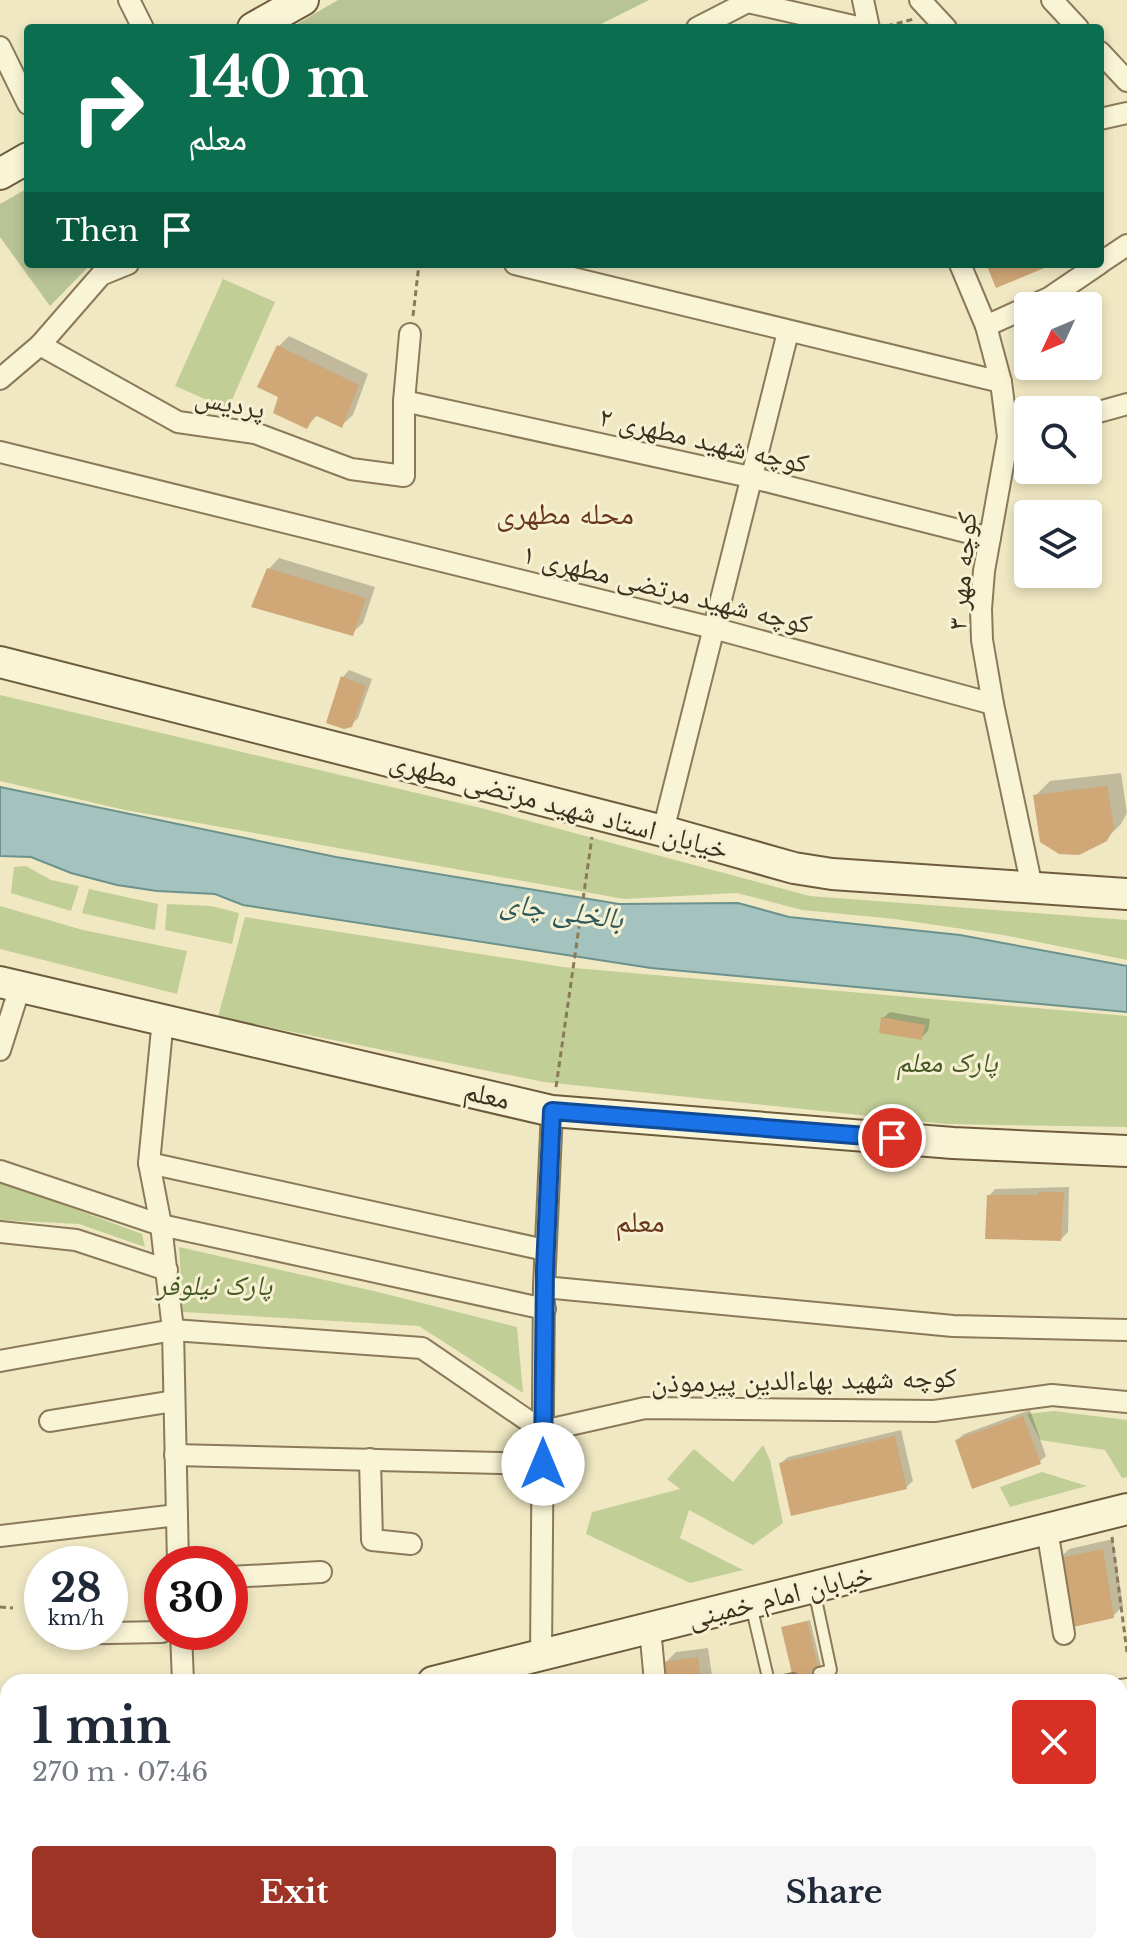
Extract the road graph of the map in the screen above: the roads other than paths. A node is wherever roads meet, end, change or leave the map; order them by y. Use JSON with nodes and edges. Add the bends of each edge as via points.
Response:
{"nodes":[{"id":1,"x":129,"y":0,"type":"edge"},
{"id":2,"x":863,"y":0,"type":"edge"},
{"id":3,"x":1052,"y":0,"type":"edge"},
{"id":4,"x":749,"y":1,"type":"edge"},
{"id":5,"x":290,"y":3,"type":"edge"},
{"id":6,"x":141,"y":24,"type":"edge"},
{"id":7,"x":259,"y":24,"type":"edge"},
{"id":8,"x":705,"y":24,"type":"edge"},
{"id":9,"x":845,"y":24,"type":"edge"},
{"id":10,"x":868,"y":24,"type":"edge"},
{"id":11,"x":1074,"y":24,"type":"edge"},
{"id":12,"x":0,"y":47,"type":"edge"},
{"id":13,"x":1104,"y":56,"type":"edge"},
{"id":14,"x":1127,"y":81,"type":"edge"},
{"id":15,"x":24,"y":96,"type":"edge"},
{"id":16,"x":1127,"y":113,"type":"edge"},
{"id":17,"x":1104,"y":118,"type":"edge"},
{"id":18,"x":24,"y":160,"type":"edge"},
{"id":19,"x":0,"y":174,"type":"edge"},
{"id":20,"x":1127,"y":245,"type":"edge"},
{"id":21,"x":1104,"y":261,"type":"edge"},
{"id":22,"x":118,"y":268,"type":"edge"},
{"id":23,"x":531,"y":268,"type":"edge"},
{"id":24,"x":962,"y":268,"type":"edge"},
{"id":25,"x":1094,"y":268,"type":"edge"},
{"id":26,"x":1058,"y":292,"type":"edge"},
{"id":27,"x":1014,"y":314,"type":"edge"},
{"id":28,"x":986,"y":326,"type":"junction"},
{"id":29,"x":788,"y":332,"type":"junction"},
{"id":30,"x":410,"y":334,"type":"road end"},
{"id":31,"x":40,"y":345,"type":"junction"},
{"id":32,"x":5,"y":367,"type":"edge"},
{"id":33,"x":1001,"y":382,"type":"junction"},
{"id":34,"x":404,"y":401,"type":"junction"},
{"id":35,"x":1127,"y":404,"type":"edge"},
{"id":36,"x":1102,"y":411,"type":"edge"},
{"id":37,"x":1014,"y":423,"type":"edge"},
{"id":38,"x":1014,"y":450,"type":"edge"},
{"id":39,"x":0,"y":452,"type":"edge"},
{"id":40,"x":750,"y":477,"type":"junction"},
{"id":41,"x":990,"y":538,"type":"junction"},
{"id":42,"x":713,"y":628,"type":"junction"},
{"id":43,"x":0,"y":662,"type":"edge"},
{"id":44,"x":993,"y":704,"type":"junction"},
{"id":45,"x":663,"y":831,"type":"junction"},
{"id":46,"x":1032,"y":887,"type":"junction"},
{"id":47,"x":1127,"y":894,"type":"edge"},
{"id":48,"x":10,"y":985,"type":"edge"},
{"id":49,"x":163,"y":1019,"type":"junction"},
{"id":50,"x":0,"y":1050,"type":"edge"},
{"id":51,"x":552,"y":1111,"type":"junction"},
{"id":52,"x":1127,"y":1151,"type":"edge"},
{"id":53,"x":149,"y":1163,"type":"junction"},
{"id":54,"x":0,"y":1171,"type":"edge"},
{"id":55,"x":161,"y":1225,"type":"junction"},
{"id":56,"x":0,"y":1232,"type":"edge"},
{"id":57,"x":545,"y":1250,"type":"junction"},
{"id":58,"x":167,"y":1270,"type":"junction"},
{"id":59,"x":544,"y":1287,"type":"junction"},
{"id":60,"x":545,"y":1309,"type":"junction"},
{"id":61,"x":173,"y":1330,"type":"junction"},
{"id":62,"x":1127,"y":1330,"type":"edge"},
{"id":63,"x":0,"y":1361,"type":"edge"},
{"id":64,"x":174,"y":1401,"type":"junction"},
{"id":65,"x":1127,"y":1402,"type":"edge"},
{"id":66,"x":50,"y":1421,"type":"dead end"},
{"id":67,"x":543,"y":1431,"type":"junction"},
{"id":68,"x":175,"y":1455,"type":"junction"},
{"id":69,"x":370,"y":1459,"type":"junction"},
{"id":70,"x":543,"y":1464,"type":"junction"},
{"id":71,"x":1118,"y":1511,"type":"edge"},
{"id":72,"x":177,"y":1515,"type":"junction"},
{"id":73,"x":1047,"y":1529,"type":"junction"},
{"id":74,"x":0,"y":1536,"type":"edge"},
{"id":75,"x":411,"y":1544,"type":"dead end"},
{"id":76,"x":178,"y":1546,"type":"edge"},
{"id":77,"x":321,"y":1572,"type":"dead end"},
{"id":78,"x":248,"y":1576,"type":"edge"},
{"id":79,"x":813,"y":1587,"type":"junction"},
{"id":80,"x":750,"y":1603,"type":"junction"},
{"id":81,"x":650,"y":1628,"type":"junction"},
{"id":82,"x":1065,"y":1634,"type":"dead end"},
{"id":83,"x":182,"y":1650,"type":"edge"},
{"id":84,"x":541,"y":1655,"type":"junction"},
{"id":85,"x":819,"y":1673,"type":"dead end"},
{"id":86,"x":183,"y":1674,"type":"edge"},
{"id":87,"x":465,"y":1674,"type":"edge"},
{"id":88,"x":654,"y":1674,"type":"edge"},
{"id":89,"x":767,"y":1674,"type":"edge"}],
"edges":[{"from":1,"to":6,"type":"street"},
{"from":2,"to":10,"type":"street"},
{"from":3,"to":11,"type":"street"},
{"from":4,"to":8,"type":"street"},
{"from":4,"to":9,"type":"street"},
{"from":5,"to":7,"type":"main road"},
{"from":12,"to":15,"type":"street"},
{"from":13,"to":14,"type":"street"},
{"from":16,"to":17,"type":"street"},
{"from":18,"to":19,"type":"main road"},
{"from":20,"to":21,"type":"street"},
{"from":22,"to":31,"type":"street","via":[[101,275]]},
{"from":23,"to":29,"type":"street"},
{"from":24,"to":28,"type":"street","name":"کوچه مهر ۳"},
{"from":25,"to":26,"type":"street"},
{"from":27,"to":28,"type":"street"},
{"from":28,"to":33,"type":"street","name":"کوچه مهر ۳"},
{"from":29,"to":33,"type":"street"},
{"from":29,"to":40,"type":"street"},
{"from":30,"to":34,"type":"street","name":"پردیس"},
{"from":31,"to":32,"type":"street"},
{"from":31,"to":34,"type":"street","name":"پردیس","via":[[178,422],[255,433],[351,469],[404,476]]},
{"from":33,"to":37,"type":"street","name":"کوچه مهر ۳"},
{"from":34,"to":40,"type":"street","name":"کوچه شهید مطهری ۲"},
{"from":35,"to":36,"type":"street"},
{"from":38,"to":41,"type":"street","name":"کوچه مهر ۳"},
{"from":39,"to":42,"type":"street","name":"کوچه شهید مرتضی مطهری ۱"},
{"from":40,"to":41,"type":"street","name":"کوچه شهید مطهری ۲"},
{"from":40,"to":42,"type":"street"},
{"from":41,"to":44,"type":"street","name":"کوچه مهر ۳","via":[[981,609]]},
{"from":42,"to":44,"type":"street","name":"کوچه شهید مرتضی مطهری ۱"},
{"from":42,"to":45,"type":"street"},
{"from":43,"to":45,"type":"main road","name":"خیابان استاد شهید مرتضی مطهری"},
{"from":44,"to":46,"type":"street","name":"کوچه مهر ۳"},
{"from":45,"to":46,"type":"main road","name":"خیابان استاد شهید مرتضی مطهری","via":[[832,874]]},
{"from":46,"to":47,"type":"main road","name":"خیابان استاد شهید مرتضی مطهری"},
{"from":48,"to":49,"type":"main road","name":"معلم"},
{"from":48,"to":50,"type":"street"},
{"from":49,"to":51,"type":"main road","name":"معلم"},
{"from":49,"to":53,"type":"street"},
{"from":51,"to":52,"type":"main road","name":"معلم","via":[[953,1143]]},
{"from":51,"to":57,"type":"street"},
{"from":53,"to":55,"type":"street"},
{"from":53,"to":57,"type":"street"},
{"from":54,"to":55,"type":"street"},
{"from":55,"to":58,"type":"street"},
{"from":55,"to":60,"type":"street"},
{"from":56,"to":58,"type":"street","via":[[76,1240]]},
{"from":57,"to":59,"type":"street"},
{"from":58,"to":61,"type":"street"},
{"from":59,"to":60,"type":"street"},
{"from":59,"to":62,"type":"street","via":[[953,1326]]},
{"from":60,"to":67,"type":"street"},
{"from":61,"to":63,"type":"street"},
{"from":61,"to":64,"type":"street"},
{"from":61,"to":67,"type":"street","via":[[422,1348]]},
{"from":64,"to":66,"type":"street"},
{"from":64,"to":68,"type":"street"},
{"from":65,"to":67,"type":"street","name":"کوچه شهید بهاءالدین پیرموذن","via":[[1052,1395],[934,1411],[645,1408]]},
{"from":67,"to":70,"type":"street"},
{"from":68,"to":69,"type":"street"},
{"from":68,"to":72,"type":"street"},
{"from":69,"to":70,"type":"street"},
{"from":69,"to":75,"type":"street","via":[[372,1540]]},
{"from":70,"to":84,"type":"street"},
{"from":71,"to":73,"type":"main road","name":"خیابان امام خمینی"},
{"from":72,"to":74,"type":"street"},
{"from":72,"to":76,"type":"street"},
{"from":73,"to":79,"type":"main road","name":"خیابان امام خمینی"},
{"from":73,"to":82,"type":"street"},
{"from":77,"to":78,"type":"street"},
{"from":79,"to":80,"type":"main road","name":"خیابان امام خمینی"},
{"from":79,"to":85,"type":"lane","via":[[831,1670]]},
{"from":80,"to":81,"type":"main road","name":"خیابان امام خمینی"},
{"from":80,"to":89,"type":"lane"},
{"from":81,"to":84,"type":"main road","name":"خیابان امام خمینی"},
{"from":81,"to":88,"type":"street"},
{"from":83,"to":86,"type":"street"},
{"from":84,"to":87,"type":"main road","name":"خیابان امام خمینی"}]}
